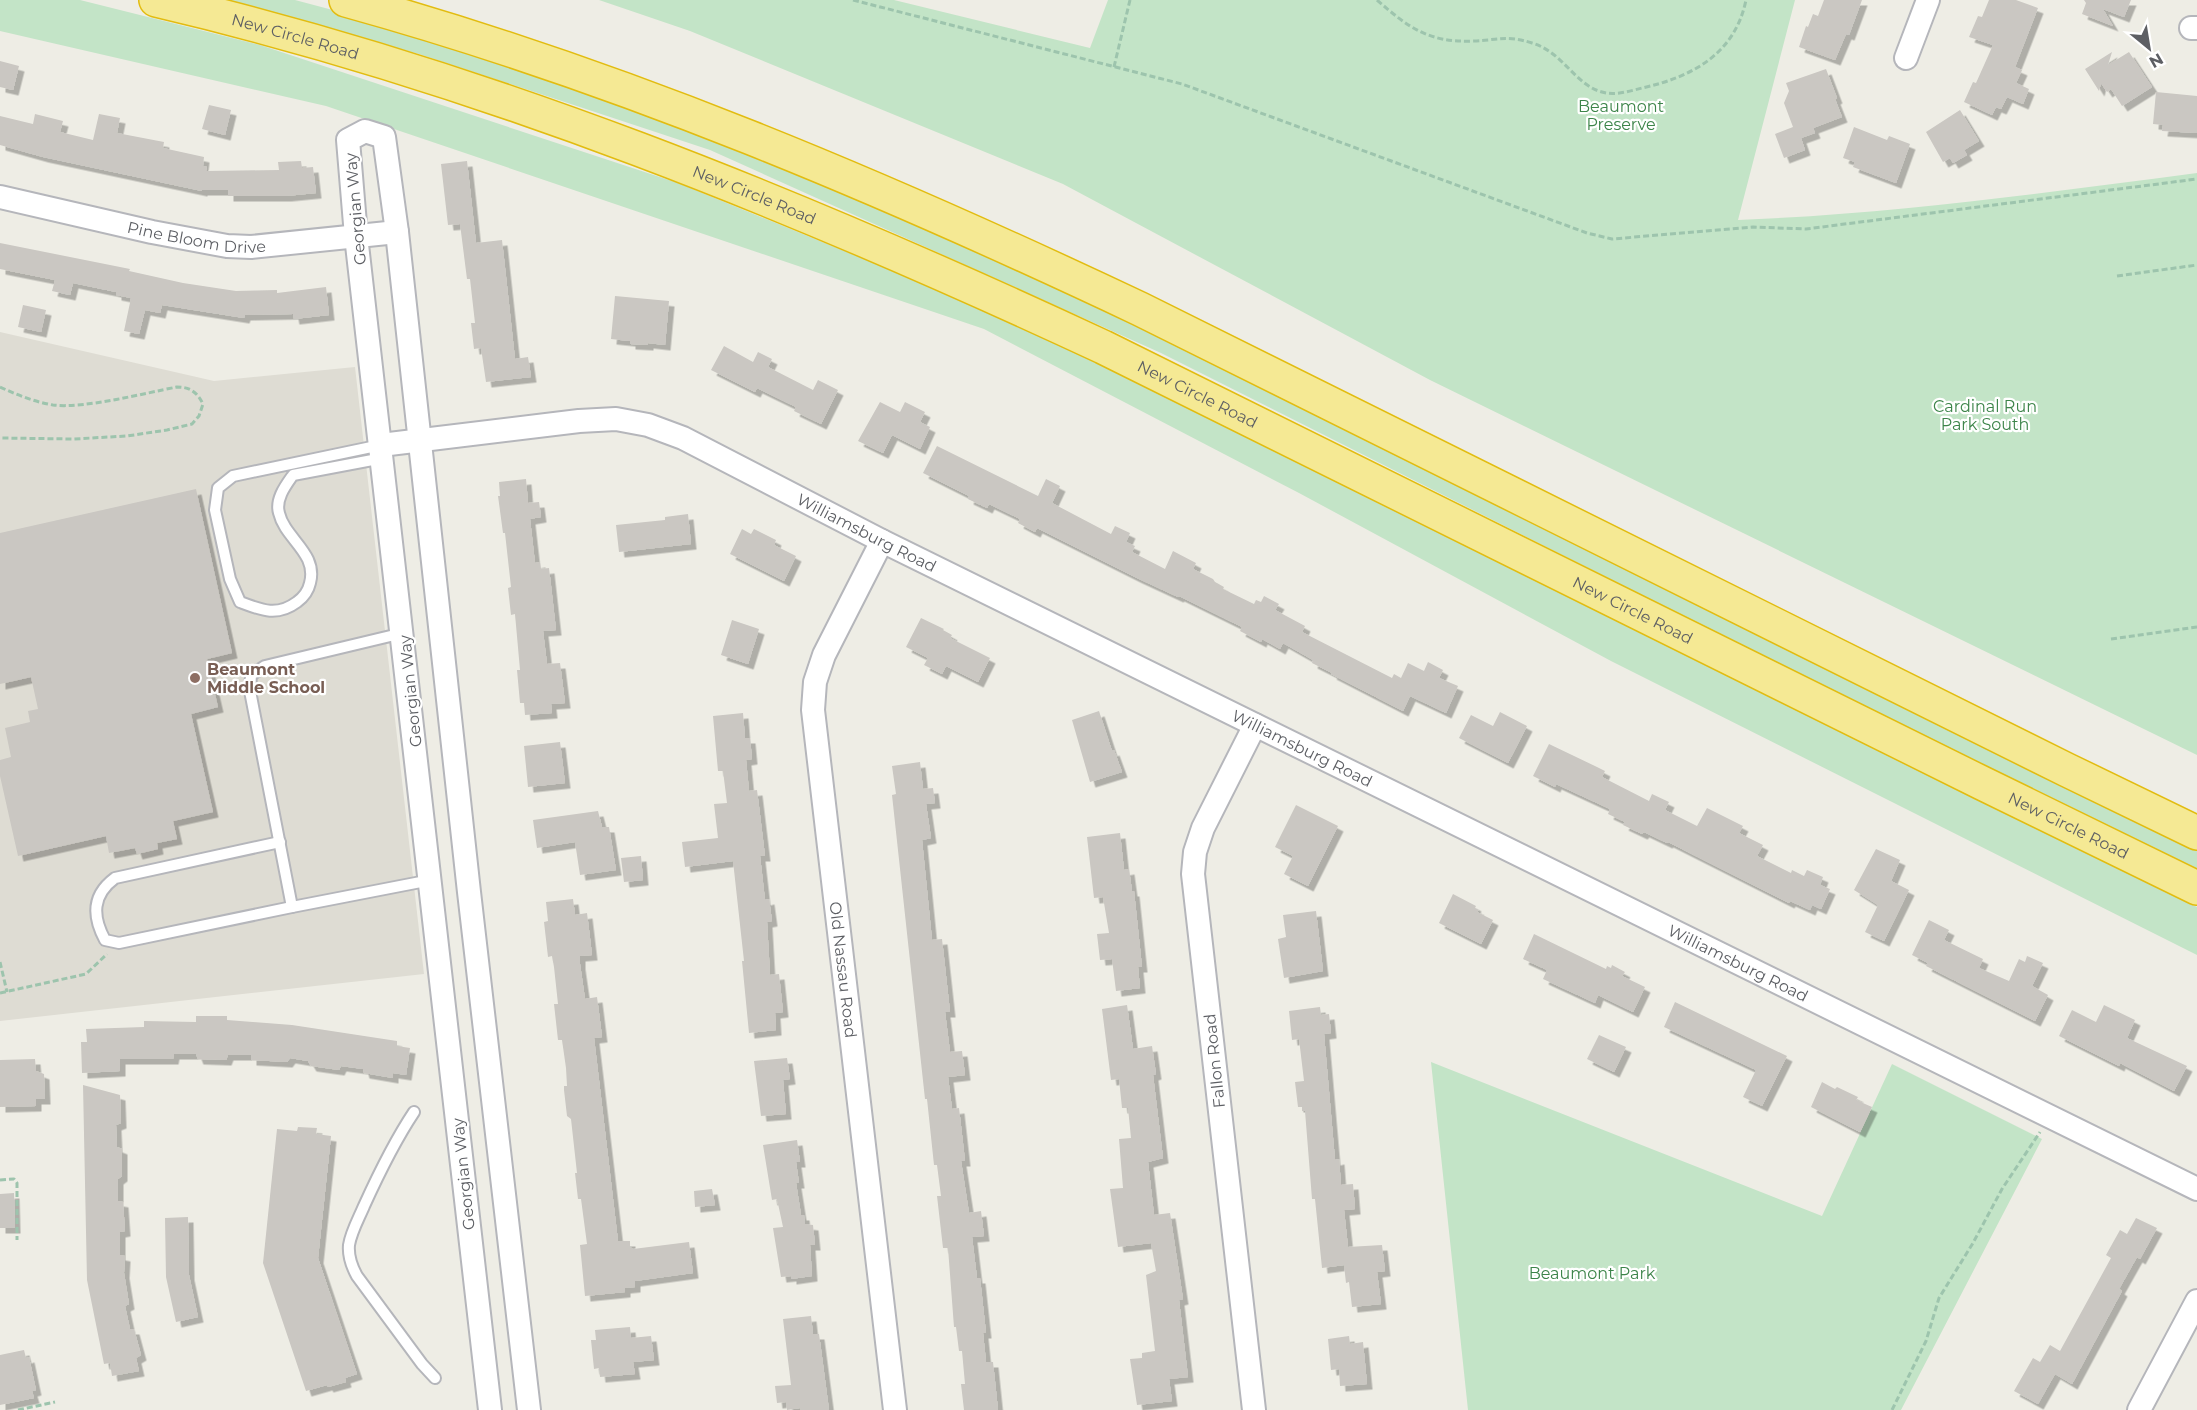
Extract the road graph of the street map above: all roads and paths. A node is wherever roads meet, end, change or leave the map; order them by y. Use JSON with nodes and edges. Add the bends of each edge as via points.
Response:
{"nodes":[{"id":1,"x":156,"y":0,"type":"edge"},
{"id":2,"x":346,"y":0,"type":"edge"},
{"id":3,"x":853,"y":0,"type":"edge"},
{"id":4,"x":1130,"y":0,"type":"edge"},
{"id":5,"x":1377,"y":0,"type":"edge"},
{"id":6,"x":1746,"y":0,"type":"edge"},
{"id":7,"x":1928,"y":0,"type":"edge"},
{"id":8,"x":864,"y":1,"type":"edge"},
{"id":9,"x":1906,"y":58,"type":"dead end"},
{"id":10,"x":1114,"y":67,"type":"junction"},
{"id":11,"x":2197,"y":179,"type":"edge"},
{"id":12,"x":0,"y":197,"type":"edge"},
{"id":13,"x":397,"y":232,"type":"junction"},
{"id":14,"x":356,"y":236,"type":"junction"},
{"id":15,"x":2197,"y":265,"type":"edge"},
{"id":16,"x":2117,"y":276,"type":"dead end"},
{"id":17,"x":0,"y":387,"type":"edge"},
{"id":18,"x":0,"y":438,"type":"edge"},
{"id":19,"x":419,"y":440,"type":"junction"},
{"id":20,"x":382,"y":452,"type":"junction"},
{"id":21,"x":882,"y":542,"type":"junction"},
{"id":22,"x":2197,"y":627,"type":"edge"},
{"id":23,"x":403,"y":633,"type":"junction"},
{"id":24,"x":2112,"y":639,"type":"dead end"},
{"id":25,"x":1255,"y":725,"type":"junction"},
{"id":26,"x":2197,"y":833,"type":"edge"},
{"id":27,"x":280,"y":842,"type":"junction"},
{"id":28,"x":2197,"y":888,"type":"edge"},
{"id":29,"x":432,"y":889,"type":"junction"},
{"id":30,"x":469,"y":892,"type":"junction"},
{"id":31,"x":292,"y":907,"type":"junction"},
{"id":32,"x":119,"y":943,"type":"junction"},
{"id":33,"x":0,"y":962,"type":"edge"},
{"id":34,"x":7,"y":992,"type":"junction"},
{"id":35,"x":0,"y":993,"type":"edge"},
{"id":36,"x":414,"y":1112,"type":"dead end"},
{"id":37,"x":2049,"y":1117,"type":"junction"},
{"id":38,"x":0,"y":1180,"type":"edge"},
{"id":39,"x":2197,"y":1190,"type":"edge"},
{"id":40,"x":17,"y":1240,"type":"dead end"},
{"id":41,"x":2197,"y":1301,"type":"edge"},
{"id":42,"x":435,"y":1378,"type":"dead end"},
{"id":43,"x":55,"y":1402,"type":"dead end"},
{"id":44,"x":18,"y":1410,"type":"edge"},
{"id":45,"x":490,"y":1410,"type":"edge"},
{"id":46,"x":529,"y":1410,"type":"edge"},
{"id":47,"x":895,"y":1410,"type":"edge"},
{"id":48,"x":1254,"y":1410,"type":"edge"},
{"id":49,"x":1892,"y":1410,"type":"edge"},
{"id":50,"x":2139,"y":1410,"type":"edge"}],
"edges":[{"from":1,"to":28,"type":"highway","name":"New Circle Road","via":[[445,82],[672,160],[818,219],[1103,347]]},
{"from":2,"to":26,"type":"highway","via":[[634,92],[829,168],[988,237]]},
{"from":3,"to":8,"type":"path"},
{"from":4,"to":10,"type":"path"},
{"from":5,"to":6,"type":"path","via":[[1423,35],[1447,41],[1509,37],[1534,43],[1550,50],[1588,86],[1603,93],[1649,87],[1699,68],[1733,35]]},
{"from":7,"to":9,"type":"street"},
{"from":8,"to":10,"type":"path"},
{"from":10,"to":11,"type":"path","via":[[1182,84],[1612,239],[1753,227],[1806,229]]},
{"from":12,"to":14,"type":"street","name":"Pine Bloom Drive","via":[[227,246]]},
{"from":13,"to":14,"type":"street","name":"Pine Bloom Drive"},
{"from":13,"to":14,"type":"street","name":"Georgian Way","via":[[384,137],[365,131],[348,140]]},
{"from":13,"to":19,"type":"street","name":"Georgian Way"},
{"from":14,"to":20,"type":"street","name":"Georgian Way"},
{"from":15,"to":16,"type":"path"},
{"from":17,"to":18,"type":"path","via":[[54,405],[188,387],[203,404],[192,424],[167,430],[74,439]]},
{"from":19,"to":20,"type":"street","name":"Williamsburg Road"},
{"from":19,"to":21,"type":"street","name":"Williamsburg Road","via":[[579,421],[616,419],[648,425],[683,438]]},
{"from":19,"to":30,"type":"street","name":"Georgian Way"},
{"from":20,"to":20,"type":"lane","via":[[233,476],[218,488],[215,510],[230,579],[240,602],[269,613],[295,604],[306,595],[311,581],[310,563],[278,512],[281,493],[293,475]]},
{"from":20,"to":23,"type":"street","name":"Georgian Way"},
{"from":21,"to":25,"type":"street","name":"Williamsburg Road"},
{"from":21,"to":47,"type":"street","name":"Old Nassau Road","via":[[824,655],[815,682],[813,710]]},
{"from":22,"to":24,"type":"path"},
{"from":23,"to":27,"type":"lane","via":[[265,666],[251,675],[250,691]]},
{"from":23,"to":29,"type":"street","name":"Georgian Way"},
{"from":25,"to":37,"type":"street","name":"Williamsburg Road"},
{"from":25,"to":48,"type":"street","name":"Fallon Road","via":[[1203,828],[1193,874]]},
{"from":27,"to":31,"type":"lane"},
{"from":27,"to":32,"type":"lane","via":[[115,878],[104,886],[97,900],[96,924],[105,940]]},
{"from":29,"to":30,"type":"street"},
{"from":29,"to":31,"type":"lane"},
{"from":29,"to":45,"type":"street","name":"Georgian Way"},
{"from":30,"to":46,"type":"street","name":"Georgian Way"},
{"from":31,"to":32,"type":"lane"},
{"from":32,"to":34,"type":"path","via":[[86,974]]},
{"from":33,"to":34,"type":"path"},
{"from":34,"to":35,"type":"path"},
{"from":36,"to":42,"type":"lane","via":[[380,1170],[349,1249],[357,1276]]},
{"from":37,"to":39,"type":"street","name":"Williamsburg Road"},
{"from":37,"to":49,"type":"path","via":[[1938,1298],[1926,1341]]},
{"from":38,"to":40,"type":"path","via":[[14,1179],[17,1183]]},
{"from":41,"to":50,"type":"street"},
{"from":43,"to":44,"type":"path"}]}
